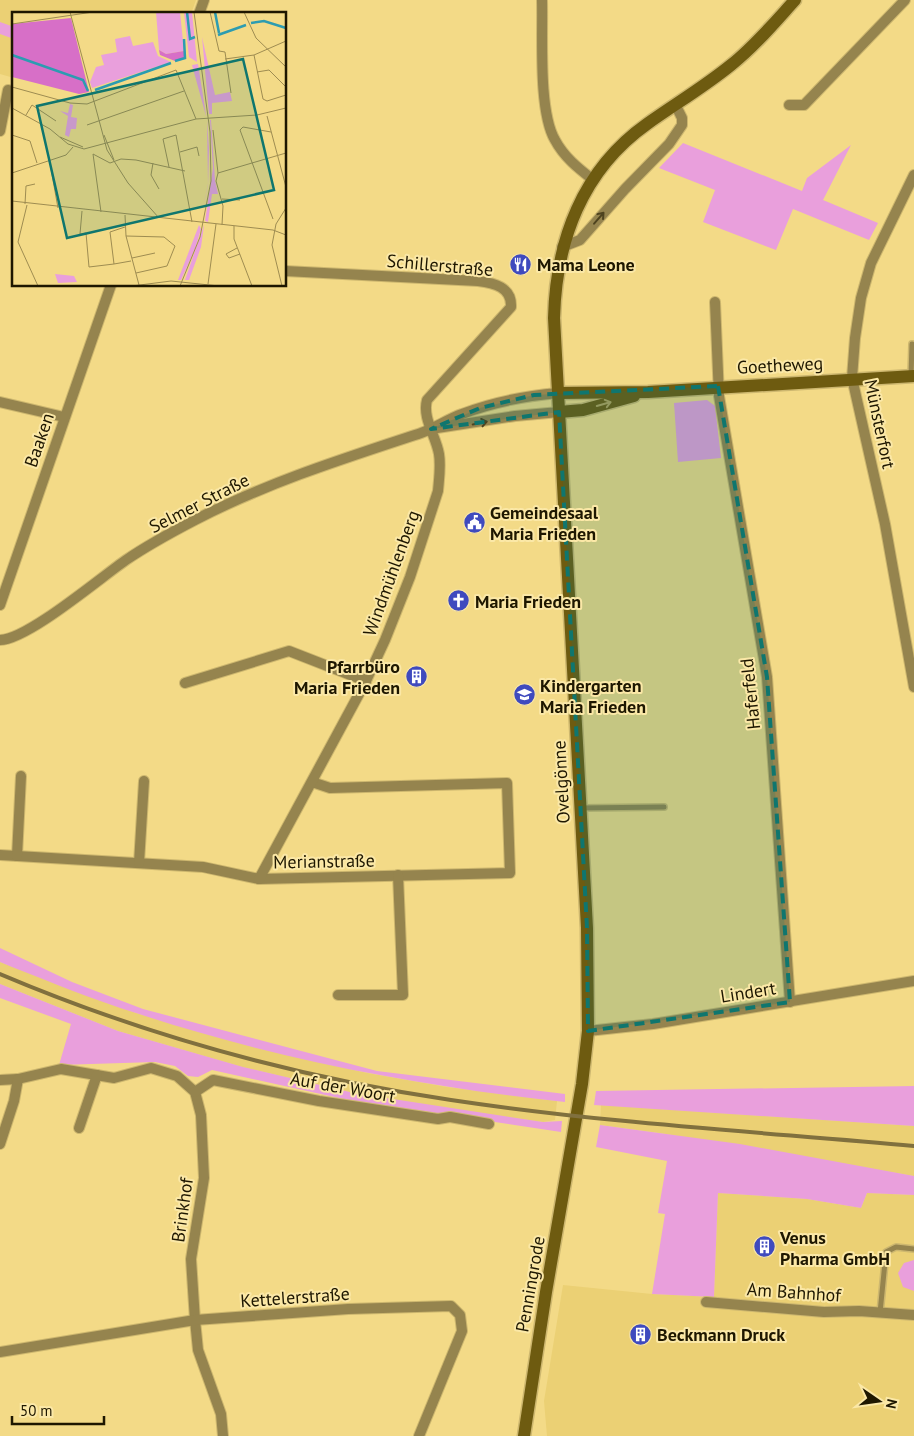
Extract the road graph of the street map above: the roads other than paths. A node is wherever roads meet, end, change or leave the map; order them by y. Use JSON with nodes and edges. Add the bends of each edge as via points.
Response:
{"nodes":[{"id":1,"x":542,"y":0,"type":"edge"},
{"id":2,"x":795,"y":0,"type":"edge"},
{"id":3,"x":905,"y":0,"type":"edge"},
{"id":4,"x":12,"y":91,"type":"edge"},
{"id":5,"x":789,"y":105,"type":"dead end"},
{"id":6,"x":676,"y":106,"type":"junction"},
{"id":7,"x":0,"y":131,"type":"edge"},
{"id":8,"x":0,"y":136,"type":"edge"},
{"id":9,"x":914,"y":175,"type":"edge"},
{"id":10,"x":592,"y":179,"type":"junction"},
{"id":11,"x":562,"y":247,"type":"junction"},
{"id":12,"x":286,"y":271,"type":"edge"},
{"id":13,"x":111,"y":286,"type":"edge"},
{"id":14,"x":715,"y":302,"type":"dead end"},
{"id":15,"x":912,"y":344,"type":"dead end"},
{"id":16,"x":912,"y":376,"type":"edge"},
{"id":17,"x":852,"y":378,"type":"junction"},
{"id":18,"x":718,"y":386,"type":"junction"},
{"id":19,"x":648,"y":392,"type":"junction"},
{"id":20,"x":558,"y":393,"type":"junction"},
{"id":21,"x":0,"y":402,"type":"edge"},
{"id":22,"x":559,"y":412,"type":"junction"},
{"id":23,"x":64,"y":417,"type":"junction"},
{"id":24,"x":432,"y":429,"type":"junction"},
{"id":25,"x":0,"y":605,"type":"edge"},
{"id":26,"x":0,"y":640,"type":"edge"},
{"id":27,"x":366,"y":681,"type":"junction"},
{"id":28,"x":185,"y":683,"type":"dead end"},
{"id":29,"x":914,"y":687,"type":"edge"},
{"id":30,"x":21,"y":776,"type":"dead end"},
{"id":31,"x":144,"y":781,"type":"dead end"},
{"id":32,"x":312,"y":782,"type":"junction"},
{"id":33,"x":664,"y":807,"type":"dead end"},
{"id":34,"x":580,"y":808,"type":"junction"},
{"id":35,"x":0,"y":855,"type":"edge"},
{"id":36,"x":17,"y":856,"type":"junction"},
{"id":37,"x":139,"y":863,"type":"junction"},
{"id":38,"x":398,"y":875,"type":"junction"},
{"id":39,"x":259,"y":879,"type":"junction"},
{"id":40,"x":914,"y":982,"type":"edge"},
{"id":41,"x":338,"y":995,"type":"dead end"},
{"id":42,"x":790,"y":1002,"type":"junction"},
{"id":43,"x":588,"y":1031,"type":"junction"},
{"id":44,"x":97,"y":1076,"type":"junction"},
{"id":45,"x":18,"y":1079,"type":"junction"},
{"id":46,"x":0,"y":1080,"type":"edge"},
{"id":47,"x":195,"y":1092,"type":"junction"},
{"id":48,"x":489,"y":1124,"type":"dead end"},
{"id":49,"x":79,"y":1128,"type":"dead end"},
{"id":50,"x":573,"y":1138,"type":"joint"},
{"id":51,"x":0,"y":1144,"type":"edge"},
{"id":52,"x":914,"y":1249,"type":"edge"},
{"id":53,"x":706,"y":1302,"type":"dead end"},
{"id":54,"x":880,"y":1312,"type":"junction"},
{"id":55,"x":914,"y":1315,"type":"edge"},
{"id":56,"x":195,"y":1320,"type":"junction"},
{"id":57,"x":0,"y":1352,"type":"edge"},
{"id":58,"x":224,"y":1436,"type":"edge"},
{"id":59,"x":419,"y":1436,"type":"edge"},
{"id":60,"x":524,"y":1436,"type":"edge"}],
"edges":[{"from":1,"to":10,"type":"street","via":[[548,122],[555,140],[570,161]]},
{"from":2,"to":6,"type":"main road","name":"Ovelgönne","via":[[740,57]]},
{"from":3,"to":5,"type":"street","via":[[804,105]]},
{"from":4,"to":7,"type":"street","via":[[8,90]]},
{"from":6,"to":10,"type":"main road","name":"Ovelgönne","via":[[619,147]]},
{"from":11,"to":6,"type":"street","one_way":true,"via":[[580,240],[669,144],[682,125]]},
{"from":7,"to":8,"type":"street"},
{"from":9,"to":17,"type":"street","name":"Münsterfort","via":[[871,263],[861,298]]},
{"from":10,"to":11,"type":"main road","name":"Ovelgönne","via":[[569,223]]},
{"from":11,"to":20,"type":"main road","name":"Ovelgönne","via":[[554,293]]},
{"from":12,"to":24,"type":"street","name":"Schillerstraße","via":[[478,281],[498,285],[507,291],[512,302],[509,312],[427,400],[425,414]]},
{"from":13,"to":23,"type":"street","name":"Baaken"},
{"from":14,"to":18,"type":"street","name":"Haferfeld"},
{"from":15,"to":16,"type":"lane"},
{"from":16,"to":17,"type":"main road","name":"Goetheweg"},
{"from":17,"to":18,"type":"main road","name":"Goetheweg"},
{"from":17,"to":29,"type":"street","name":"Münsterfort","via":[[885,524]]},
{"from":18,"to":19,"type":"main road","name":"Goetheweg"},
{"from":18,"to":42,"type":"street","name":"Haferfeld","via":[[767,676]]},
{"from":19,"to":20,"type":"main road","name":"Goetheweg"},
{"from":22,"to":19,"type":"main road","name":"Goetheweg","one_way":true,"via":[[583,410]]},
{"from":20,"to":22,"type":"main road","name":"Ovelgönne"},
{"from":20,"to":24,"type":"street","name":"Selmer Straße","via":[[518,398],[480,408],[460,414]]},
{"from":21,"to":23,"type":"street"},
{"from":24,"to":22,"type":"street","name":"Selmer Straße","one_way":true},
{"from":22,"to":34,"type":"main road","name":"Ovelgönne"},
{"from":23,"to":25,"type":"street","name":"Baaken"},
{"from":24,"to":26,"type":"street","name":"Selmer Straße","via":[[266,488],[196,520],[128,559],[19,636]]},
{"from":24,"to":27,"type":"street","name":"Windmühlenberg","via":[[439,454],[438,490],[410,577]]},
{"from":27,"to":28,"type":"street","via":[[289,651]]},
{"from":27,"to":32,"type":"street","name":"Windmühlenberg"},
{"from":30,"to":36,"type":"street"},
{"from":31,"to":37,"type":"street"},
{"from":32,"to":38,"type":"street","name":"Merianstraße","via":[[330,788],[507,783],[510,872]]},
{"from":32,"to":39,"type":"street","name":"Windmühlenberg"},
{"from":33,"to":34,"type":"lane"},
{"from":34,"to":43,"type":"main road","name":"Ovelgönne","via":[[587,928]]},
{"from":35,"to":36,"type":"street","name":"Merianstraße"},
{"from":36,"to":37,"type":"street","name":"Merianstraße"},
{"from":37,"to":39,"type":"street","name":"Merianstraße","via":[[203,867]]},
{"from":38,"to":39,"type":"street","name":"Merianstraße"},
{"from":38,"to":41,"type":"street","via":[[403,995]]},
{"from":40,"to":42,"type":"street","name":"Lindert"},
{"from":42,"to":43,"type":"street","name":"Lindert"},
{"from":43,"to":50,"type":"main road","name":"Ovelgönne"},
{"from":44,"to":45,"type":"street","via":[[61,1069]]},
{"from":44,"to":47,"type":"street","via":[[114,1078],[151,1068],[165,1070]]},
{"from":44,"to":49,"type":"street"},
{"from":45,"to":46,"type":"street"},
{"from":45,"to":51,"type":"street"},
{"from":47,"to":48,"type":"street","name":"Auf der Woort","via":[[214,1080],[319,1101]]},
{"from":47,"to":56,"type":"street","name":"Brinkhof","via":[[201,1115],[204,1178],[191,1259]]},
{"from":50,"to":60,"type":"main road","name":"Penningrode"},
{"from":52,"to":54,"type":"lane","via":[[896,1247],[886,1252]]},
{"from":53,"to":54,"type":"street","name":"Am Bahnhof","via":[[824,1312]]},
{"from":54,"to":55,"type":"street","name":"Am Bahnhof"},
{"from":56,"to":57,"type":"street","name":"Kettelerstraße"},
{"from":56,"to":58,"type":"street","name":"Brinkhof","via":[[198,1350],[221,1414]]},
{"from":56,"to":59,"type":"street","name":"Kettelerstraße","via":[[348,1309],[451,1306],[460,1315],[462,1331]]}]}
